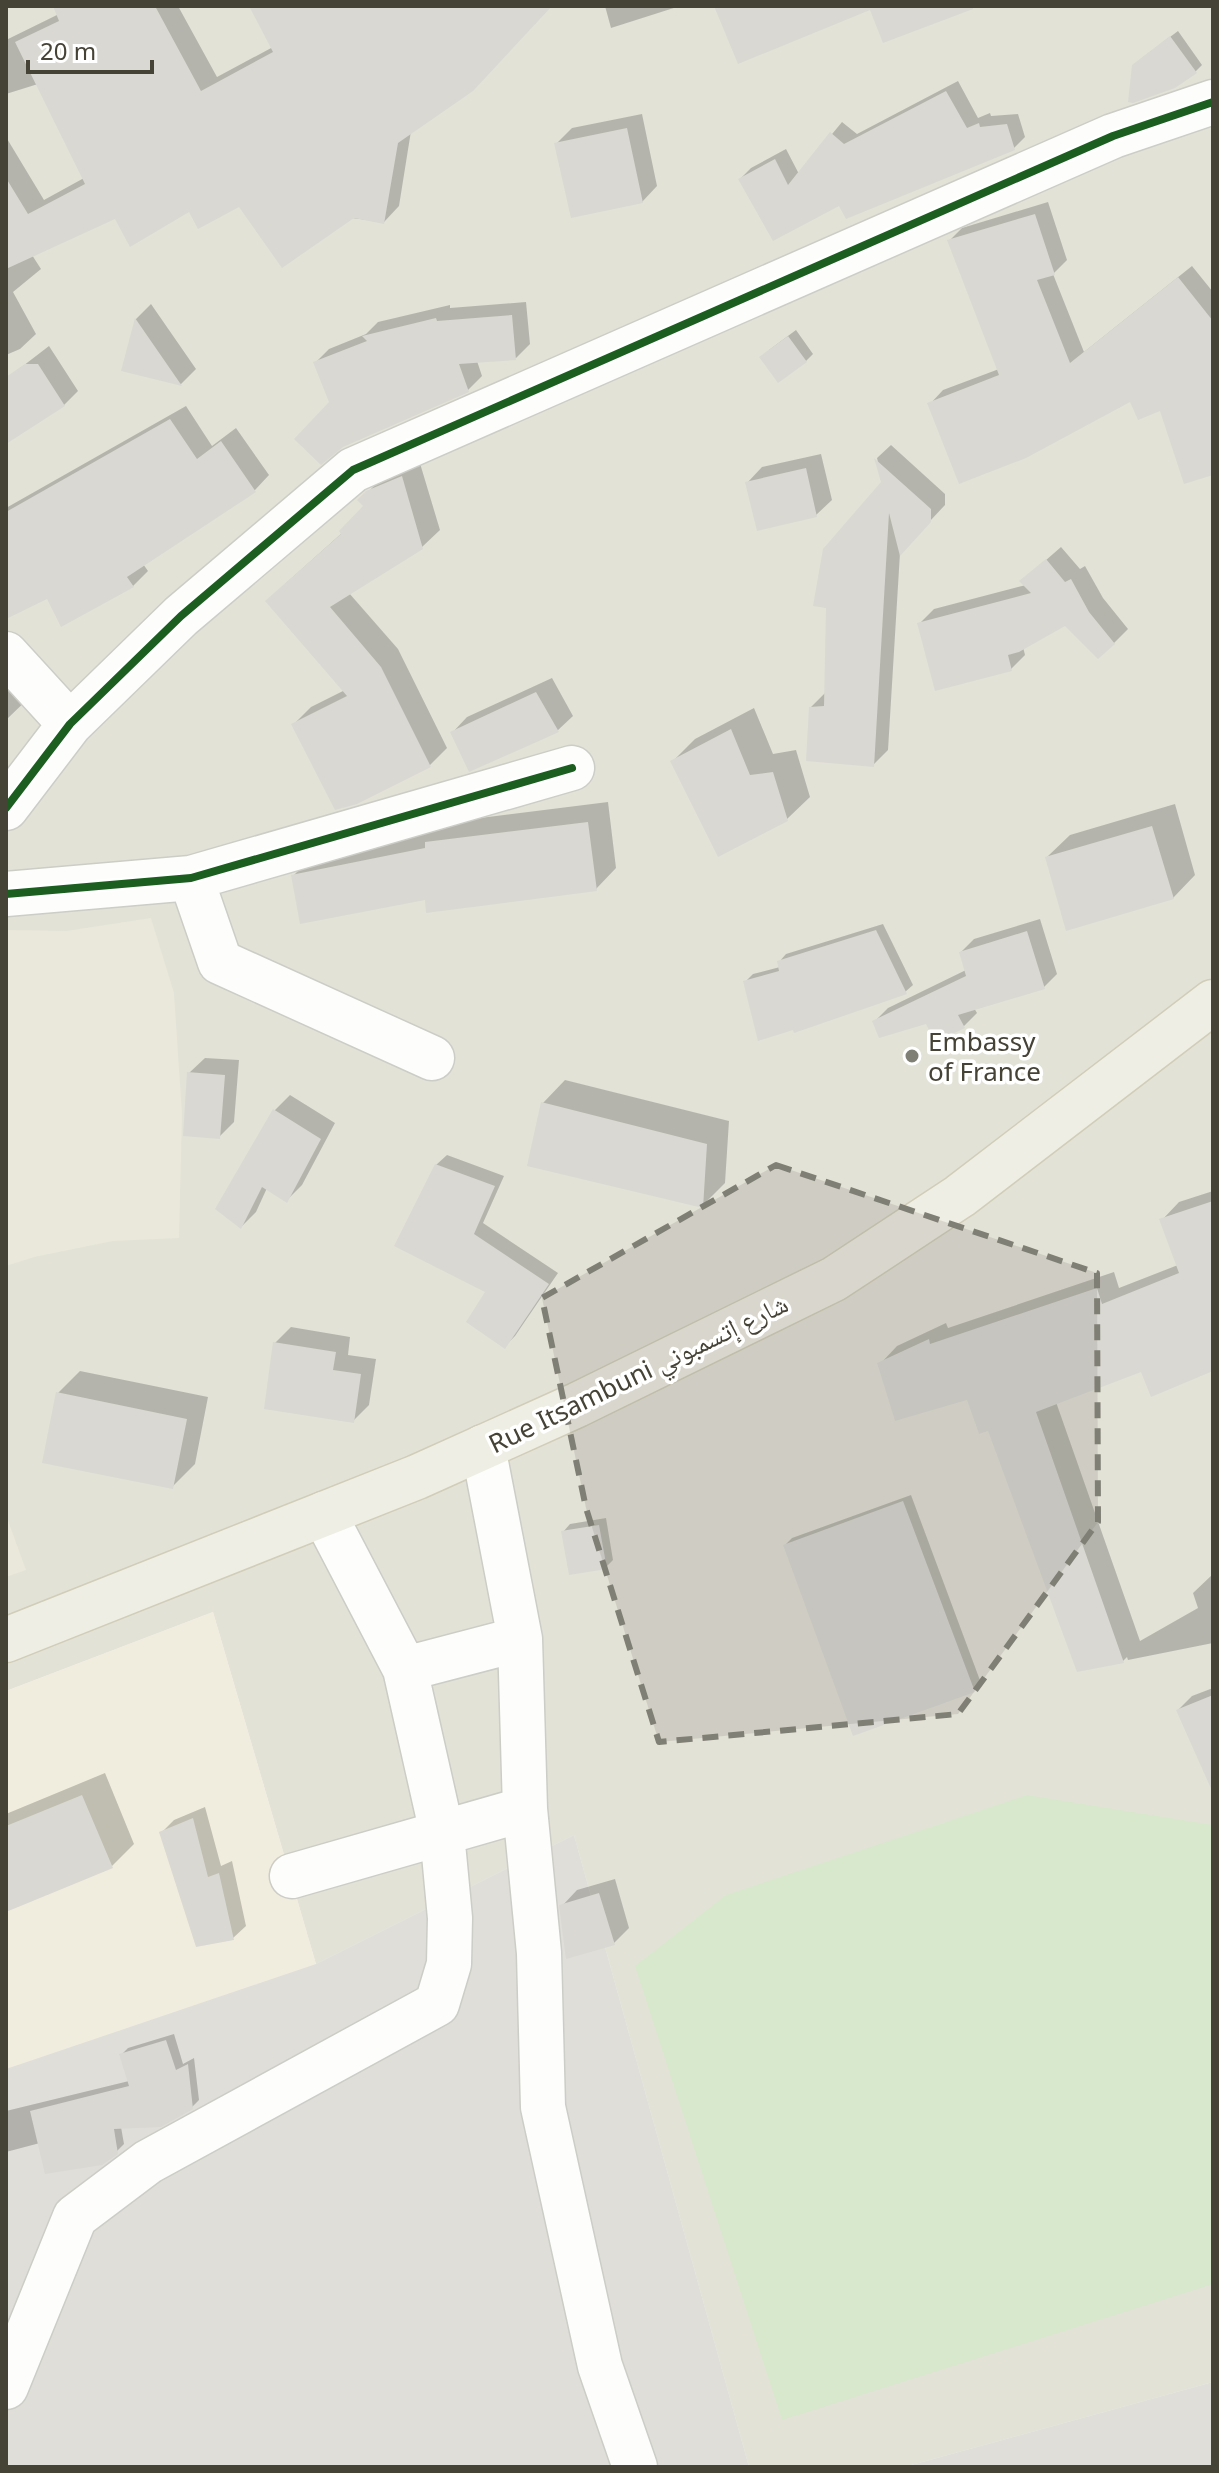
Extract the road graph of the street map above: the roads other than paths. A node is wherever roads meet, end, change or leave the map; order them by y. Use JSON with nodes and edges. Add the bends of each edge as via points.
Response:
{"nodes":[{"id":1,"x":1213,"y":102,"type":"edge"},
{"id":2,"x":6,"y":654,"type":"edge"},
{"id":3,"x":70,"y":724,"type":"junction"},
{"id":4,"x":572,"y":768,"type":"dead end"},
{"id":5,"x":6,"y":808,"type":"edge"},
{"id":6,"x":191,"y":878,"type":"junction"},
{"id":7,"x":6,"y":894,"type":"edge"},
{"id":8,"x":1213,"y":1002,"type":"edge"},
{"id":9,"x":432,"y":1058,"type":"dead end"},
{"id":10,"x":483,"y":1447,"type":"junction"},
{"id":11,"x":324,"y":1514,"type":"junction"},
{"id":12,"x":520,"y":1639,"type":"junction"},
{"id":13,"x":6,"y":1640,"type":"edge"},
{"id":14,"x":405,"y":1669,"type":"junction"},
{"id":15,"x":525,"y":1809,"type":"junction"},
{"id":16,"x":442,"y":1833,"type":"junction"},
{"id":17,"x":292,"y":1876,"type":"dead end"},
{"id":18,"x":6,"y":2387,"type":"edge"},
{"id":19,"x":635,"y":2467,"type":"edge"}],
"edges":[{"from":1,"to":3,"type":"street","via":[[1113,136],[353,470],[181,616]]},
{"from":2,"to":3,"type":"street"},
{"from":3,"to":5,"type":"street"},
{"from":4,"to":6,"type":"street"},
{"from":6,"to":7,"type":"street"},
{"from":6,"to":9,"type":"street","via":[[220,962]]},
{"from":8,"to":10,"type":"main road","name":"Rue Itsambuni شارع إتسمبوني","via":[[960,1196],[834,1279]]},
{"from":10,"to":11,"type":"main road","name":"Rue Itsambuni شارع إتسمبوني"},
{"from":10,"to":12,"type":"street"},
{"from":11,"to":13,"type":"main road","name":"Rue Itsambuni شارع إتسمبوني"},
{"from":11,"to":14,"type":"street"},
{"from":12,"to":14,"type":"street"},
{"from":12,"to":15,"type":"street"},
{"from":14,"to":16,"type":"street"},
{"from":15,"to":16,"type":"street"},
{"from":15,"to":19,"type":"street","via":[[539,1953],[543,2107],[600,2366]]},
{"from":16,"to":17,"type":"street"},
{"from":16,"to":18,"type":"street","via":[[449,1964],[437,2004],[148,2162],[75,2217]]}]}
